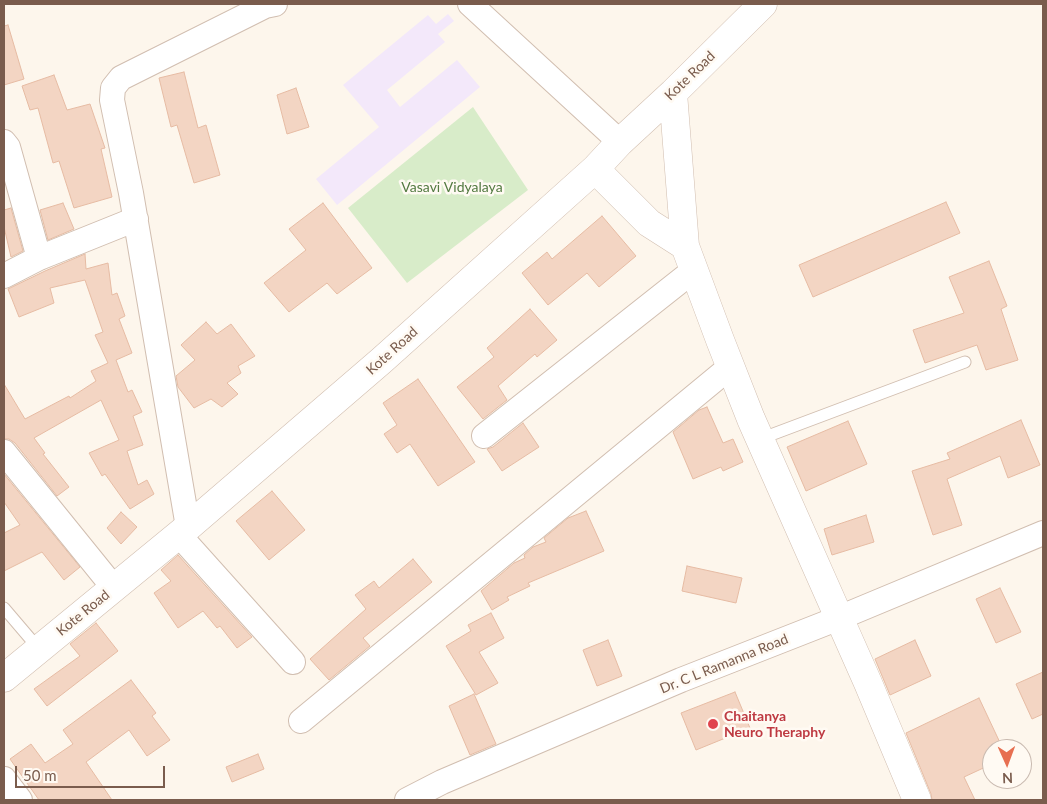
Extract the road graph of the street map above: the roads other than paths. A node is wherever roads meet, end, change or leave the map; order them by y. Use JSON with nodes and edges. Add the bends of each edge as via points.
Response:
{"nodes":[{"id":1,"x":276,"y":4,"type":"edge"},
{"id":2,"x":470,"y":4,"type":"edge"},
{"id":3,"x":763,"y":4,"type":"edge"},
{"id":4,"x":673,"y":93,"type":"junction"},
{"id":5,"x":4,"y":142,"type":"edge"},
{"id":6,"x":620,"y":142,"type":"junction"},
{"id":7,"x":595,"y":169,"type":"junction"},
{"id":8,"x":136,"y":219,"type":"junction"},
{"id":9,"x":39,"y":258,"type":"junction"},
{"id":10,"x":690,"y":258,"type":"junction"},
{"id":11,"x":4,"y":276,"type":"edge"},
{"id":12,"x":965,"y":362,"type":"dead end"},
{"id":13,"x":730,"y":367,"type":"junction"},
{"id":14,"x":484,"y":436,"type":"dead end"},
{"id":15,"x":760,"y":439,"type":"junction"},
{"id":16,"x":4,"y":452,"type":"edge"},
{"id":17,"x":184,"y":531,"type":"junction"},
{"id":18,"x":1043,"y":533,"type":"edge"},
{"id":19,"x":114,"y":588,"type":"junction"},
{"id":20,"x":4,"y":608,"type":"edge"},
{"id":21,"x":839,"y":618,"type":"junction"},
{"id":22,"x":39,"y":649,"type":"junction"},
{"id":23,"x":293,"y":662,"type":"dead end"},
{"id":24,"x":4,"y":678,"type":"edge"},
{"id":25,"x":301,"y":721,"type":"dead end"},
{"id":26,"x":4,"y":779,"type":"edge"},
{"id":27,"x":20,"y":800,"type":"edge"},
{"id":28,"x":407,"y":800,"type":"edge"},
{"id":29,"x":917,"y":800,"type":"edge"}],
"edges":[{"from":1,"to":8,"type":"street","via":[[265,6],[121,78],[112,88]]},
{"from":2,"to":6,"type":"street"},
{"from":3,"to":4,"type":"street","name":"Kote Road"},
{"from":4,"to":6,"type":"street","name":"Kote Road"},
{"from":4,"to":10,"type":"street"},
{"from":5,"to":9,"type":"street"},
{"from":6,"to":7,"type":"street","name":"Kote Road"},
{"from":7,"to":10,"type":"street"},
{"from":7,"to":17,"type":"street","name":"Kote Road","via":[[374,367]]},
{"from":8,"to":9,"type":"street"},
{"from":8,"to":17,"type":"street"},
{"from":9,"to":11,"type":"street"},
{"from":10,"to":13,"type":"street"},
{"from":10,"to":14,"type":"street"},
{"from":12,"to":15,"type":"lane"},
{"from":13,"to":15,"type":"street"},
{"from":13,"to":25,"type":"street"},
{"from":15,"to":21,"type":"street"},
{"from":16,"to":19,"type":"street"},
{"from":17,"to":19,"type":"street","name":"Kote Road"},
{"from":17,"to":23,"type":"street"},
{"from":18,"to":21,"type":"street","name":"Dr. C L Ramanna Road"},
{"from":19,"to":22,"type":"street","name":"Kote Road"},
{"from":20,"to":22,"type":"lane"},
{"from":21,"to":28,"type":"street","name":"Dr. C L Ramanna Road","via":[[681,680]]},
{"from":21,"to":29,"type":"street"},
{"from":22,"to":24,"type":"street","name":"Kote Road"},
{"from":26,"to":27,"type":"street"}]}
